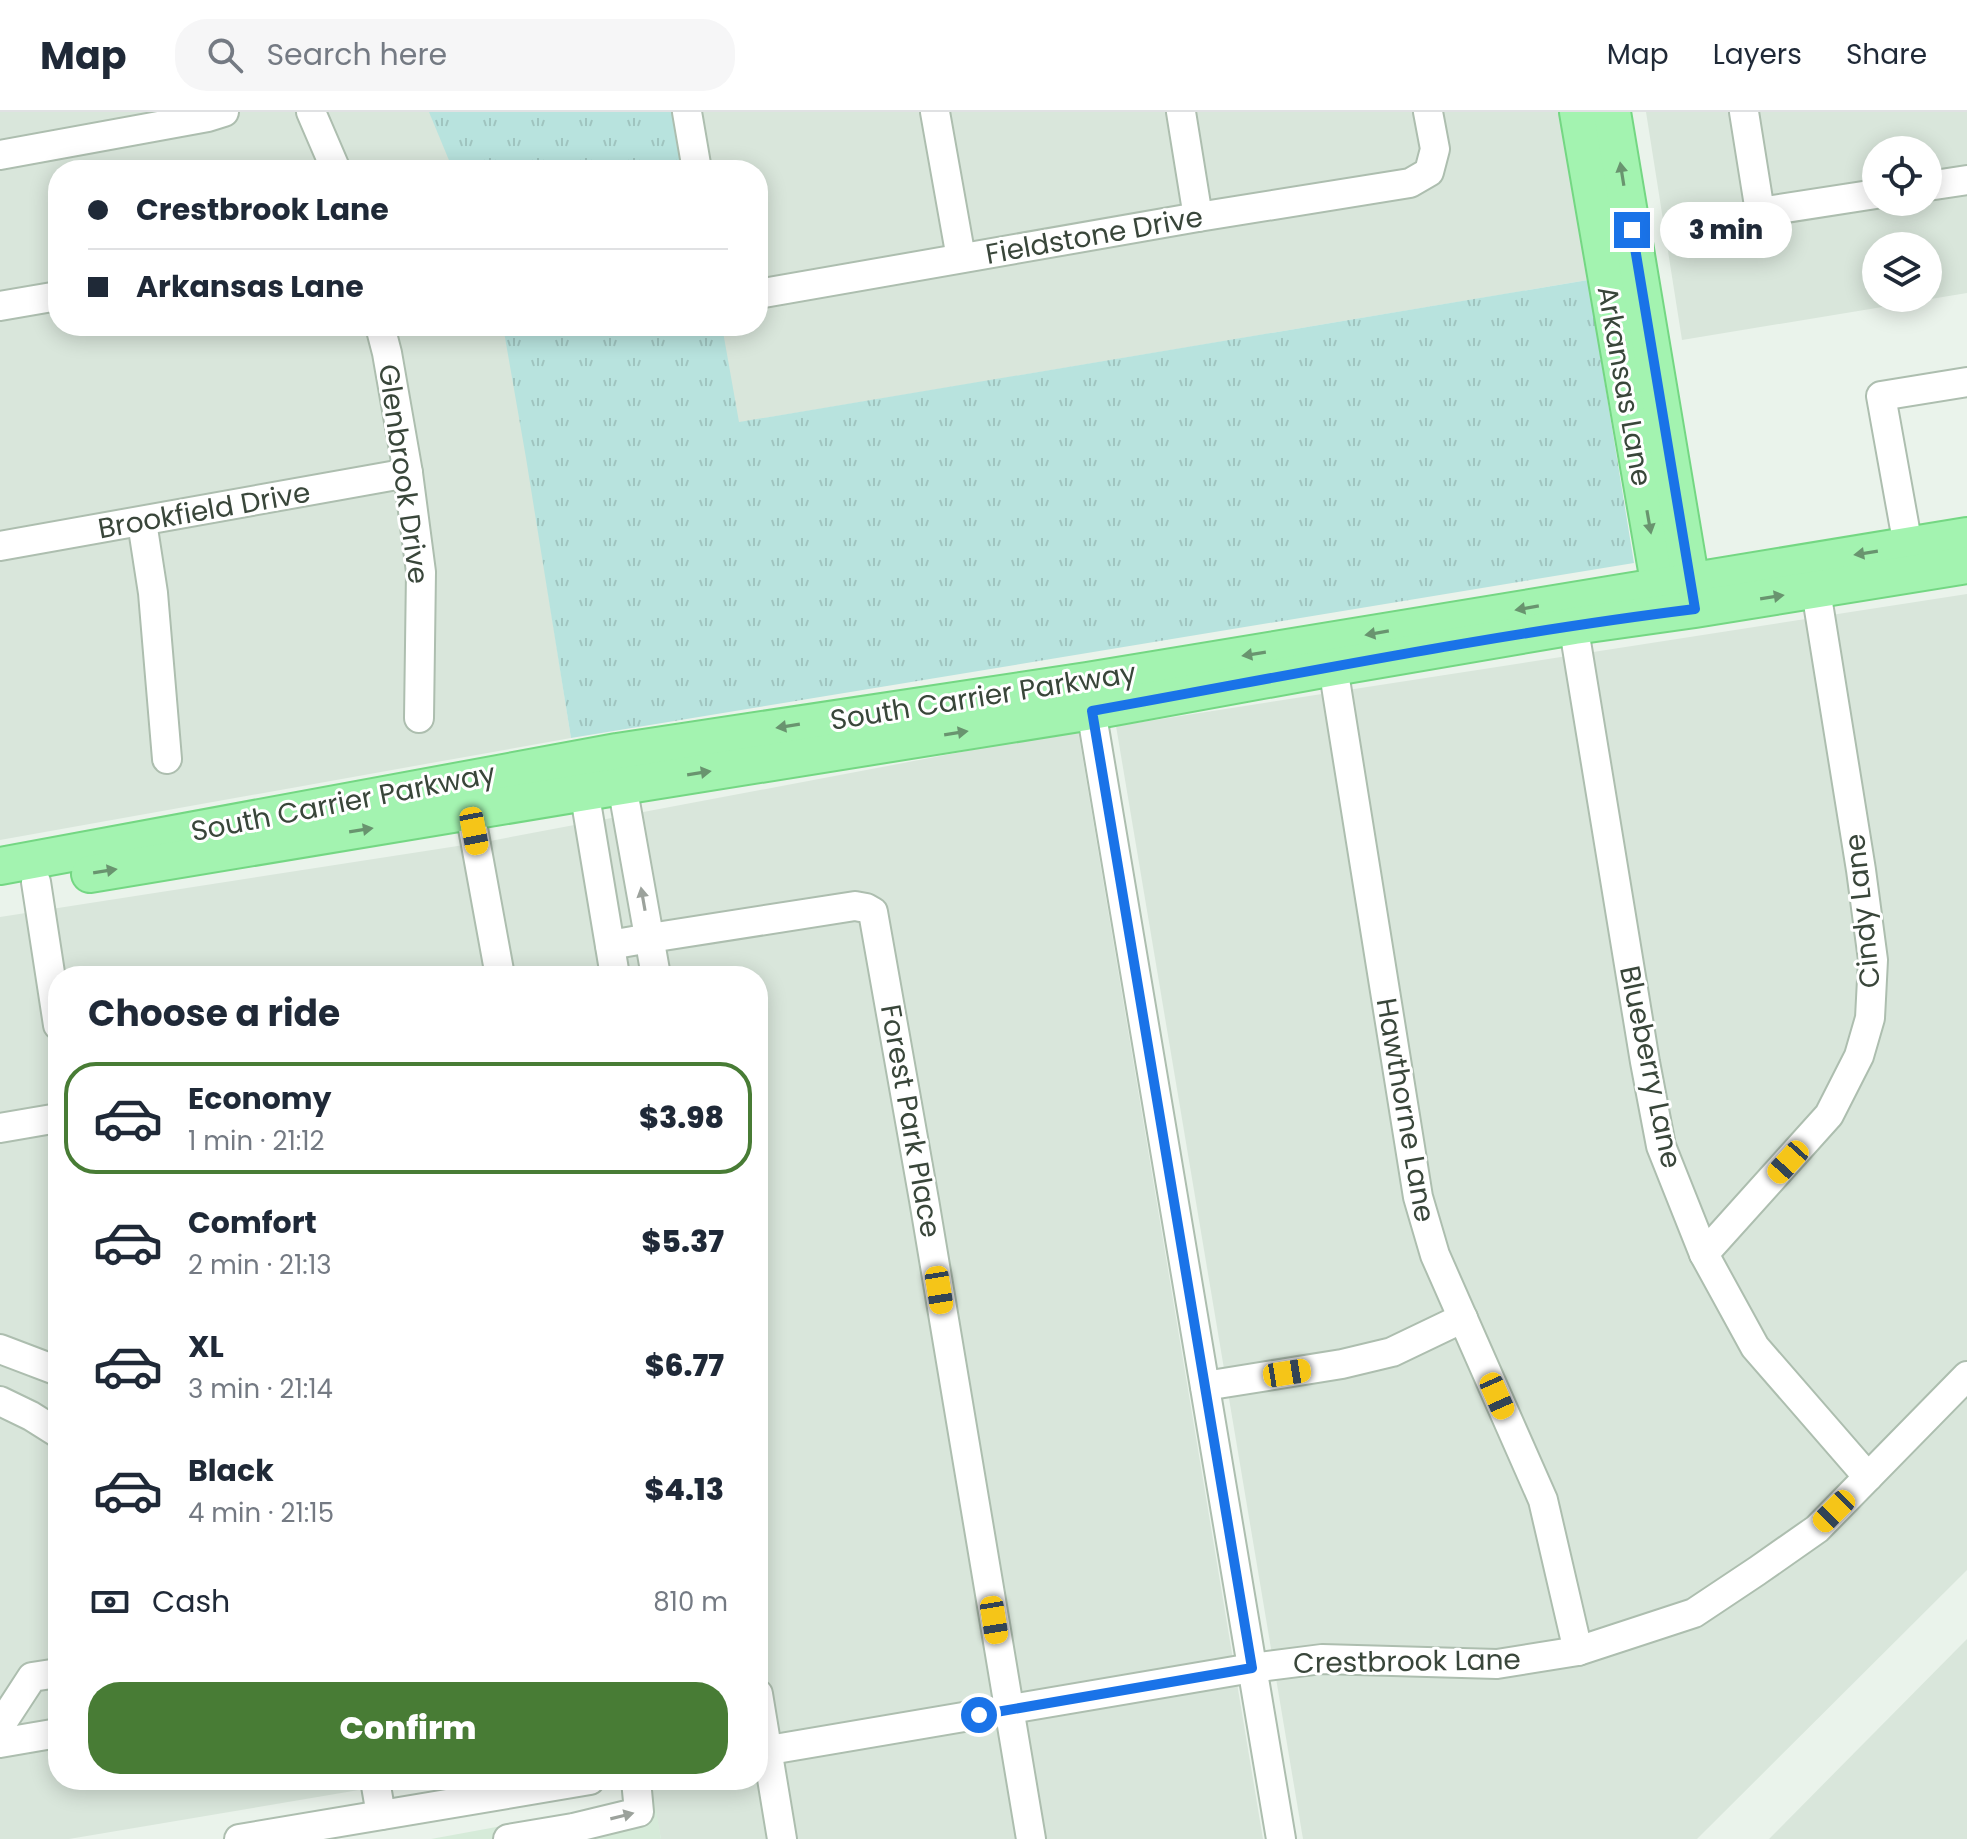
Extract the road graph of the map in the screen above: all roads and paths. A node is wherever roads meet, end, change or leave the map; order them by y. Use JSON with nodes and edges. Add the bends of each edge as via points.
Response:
{"nodes":[{"id":1,"x":224,"y":112,"type":"edge"},
{"id":2,"x":311,"y":112,"type":"edge"},
{"id":3,"x":687,"y":112,"type":"edge"},
{"id":4,"x":935,"y":112,"type":"edge"},
{"id":5,"x":1181,"y":112,"type":"edge"},
{"id":6,"x":1428,"y":112,"type":"edge"},
{"id":7,"x":1578,"y":112,"type":"edge"},
{"id":8,"x":1612,"y":112,"type":"edge"},
{"id":9,"x":1744,"y":112,"type":"edge"},
{"id":10,"x":0,"y":155,"type":"edge"},
{"id":11,"x":332,"y":160,"type":"edge"},
{"id":12,"x":695,"y":160,"type":"edge"},
{"id":13,"x":1967,"y":180,"type":"edge"},
{"id":14,"x":1942,"y":184,"type":"edge"},
{"id":15,"x":1862,"y":196,"type":"edge"},
{"id":16,"x":1198,"y":217,"type":"junction"},
{"id":17,"x":961,"y":258,"type":"junction"},
{"id":18,"x":768,"y":292,"type":"edge"},
{"id":19,"x":48,"y":298,"type":"edge"},
{"id":20,"x":0,"y":306,"type":"edge"},
{"id":21,"x":383,"y":336,"type":"edge"},
{"id":22,"x":1967,"y":382,"type":"edge"},
{"id":23,"x":408,"y":473,"type":"junction"},
{"id":24,"x":142,"y":522,"type":"junction"},
{"id":25,"x":1967,"y":536,"type":"edge"},
{"id":26,"x":0,"y":546,"type":"edge"},
{"id":27,"x":1908,"y":546,"type":"junction"},
{"id":28,"x":1967,"y":565,"type":"edge"},
{"id":29,"x":1813,"y":576,"type":"junction"},
{"id":30,"x":1678,"y":598,"type":"junction"},
{"id":31,"x":1572,"y":613,"type":"junction"},
{"id":32,"x":1331,"y":654,"type":"junction"},
{"id":33,"x":1089,"y":696,"type":"junction"},
{"id":34,"x":419,"y":718,"type":"dead end"},
{"id":35,"x":167,"y":759,"type":"dead end"},
{"id":36,"x":619,"y":769,"type":"junction"},
{"id":37,"x":581,"y":775,"type":"junction"},
{"id":38,"x":470,"y":812,"type":"junction"},
{"id":39,"x":0,"y":866,"type":"edge"},
{"id":40,"x":36,"y":882,"type":"junction"},
{"id":41,"x":0,"y":889,"type":"edge"},
{"id":42,"x":650,"y":938,"type":"junction"},
{"id":43,"x":610,"y":945,"type":"junction"},
{"id":44,"x":49,"y":966,"type":"edge"},
{"id":45,"x":498,"y":966,"type":"edge"},
{"id":46,"x":613,"y":966,"type":"edge"},
{"id":47,"x":654,"y":966,"type":"edge"},
{"id":48,"x":48,"y":1120,"type":"edge"},
{"id":49,"x":0,"y":1128,"type":"edge"},
{"id":50,"x":1704,"y":1254,"type":"junction"},
{"id":51,"x":1463,"y":1318,"type":"junction"},
{"id":52,"x":0,"y":1349,"type":"edge"},
{"id":53,"x":48,"y":1367,"type":"edge"},
{"id":54,"x":1967,"y":1376,"type":"edge"},
{"id":55,"x":1205,"y":1386,"type":"junction"},
{"id":56,"x":0,"y":1401,"type":"edge"},
{"id":57,"x":48,"y":1427,"type":"edge"},
{"id":58,"x":1868,"y":1477,"type":"junction"},
{"id":59,"x":1578,"y":1651,"type":"junction"},
{"id":60,"x":1252,"y":1668,"type":"junction"},
{"id":61,"x":48,"y":1675,"type":"edge"},
{"id":62,"x":1009,"y":1709,"type":"junction"},
{"id":63,"x":0,"y":1726,"type":"edge"},
{"id":64,"x":48,"y":1735,"type":"edge"},
{"id":65,"x":0,"y":1743,"type":"edge"},
{"id":66,"x":768,"y":1750,"type":"edge"},
{"id":67,"x":768,"y":1774,"type":"edge"},
{"id":68,"x":377,"y":1790,"type":"edge"},
{"id":69,"x":530,"y":1790,"type":"edge"},
{"id":70,"x":637,"y":1790,"type":"edge"},
{"id":71,"x":381,"y":1815,"type":"junction"},
{"id":72,"x":573,"y":1834,"type":"edge"},
{"id":73,"x":239,"y":1839,"type":"edge"},
{"id":74,"x":508,"y":1839,"type":"edge"},
{"id":75,"x":782,"y":1839,"type":"edge"},
{"id":76,"x":1031,"y":1839,"type":"edge"},
{"id":77,"x":1281,"y":1839,"type":"edge"}],
"edges":[{"from":1,"to":10,"type":"street"},
{"from":2,"to":11,"type":"street"},
{"from":3,"to":12,"type":"street"},
{"from":4,"to":17,"type":"street"},
{"from":5,"to":16,"type":"street"},
{"from":6,"to":16,"type":"street","name":"Fieldstone Drive","via":[[1435,149],[1429,172],[1410,183]]},
{"from":7,"to":30,"type":"main road","name":"Arkansas Lane","one_way":true},
{"from":30,"to":8,"type":"main road","name":"Arkansas Lane","one_way":true},
{"from":9,"to":15,"type":"street","via":[[1760,212]]},
{"from":13,"to":14,"type":"street"},
{"from":16,"to":17,"type":"street","name":"Fieldstone Drive"},
{"from":17,"to":18,"type":"street","name":"Fieldstone Drive"},
{"from":19,"to":20,"type":"street"},
{"from":21,"to":23,"type":"street","name":"Glenbrook Drive"},
{"from":22,"to":27,"type":"street","via":[[1881,396]]},
{"from":23,"to":24,"type":"street","name":"Brookfield Drive"},
{"from":23,"to":34,"type":"street","name":"Glenbrook Drive","via":[[421,572]]},
{"from":24,"to":26,"type":"street","name":"Brookfield Drive"},
{"from":24,"to":35,"type":"street"},
{"from":25,"to":27,"type":"main road","name":"South Carrier Parkway"},
{"from":27,"to":29,"type":"main road","name":"South Carrier Parkway","one_way":true},
{"from":28,"to":29,"type":"main road","name":"South Carrier Parkway"},
{"from":29,"to":30,"type":"main road","name":"South Carrier Parkway"},
{"from":29,"to":50,"type":"street","name":"Cindy Lane","via":[[1873,960],[1870,1018],[1859,1056],[1829,1115]]},
{"from":30,"to":31,"type":"main road","name":"South Carrier Parkway"},
{"from":31,"to":32,"type":"main road","name":"South Carrier Parkway"},
{"from":31,"to":50,"type":"street","name":"Blueberry Lane","via":[[1661,1146]]},
{"from":32,"to":33,"type":"main road","name":"South Carrier Parkway"},
{"from":32,"to":51,"type":"street","name":"Hawthorne Lane","via":[[1418,1197],[1435,1255]]},
{"from":33,"to":36,"type":"main road","name":"South Carrier Parkway"},
{"from":33,"to":55,"type":"street"},
{"from":36,"to":37,"type":"main road","name":"South Carrier Parkway"},
{"from":42,"to":36,"type":"street","one_way":true},
{"from":37,"to":38,"type":"main road","name":"South Carrier Parkway"},
{"from":37,"to":39,"type":"main road","name":"South Carrier Parkway"},
{"from":37,"to":43,"type":"street"},
{"from":40,"to":38,"type":"main road","name":"South Carrier Parkway","one_way":true},
{"from":38,"to":45,"type":"street"},
{"from":40,"to":41,"type":"main road","name":"South Carrier Parkway"},
{"from":40,"to":44,"type":"street"},
{"from":42,"to":43,"type":"street"},
{"from":42,"to":47,"type":"street"},
{"from":42,"to":62,"type":"street","name":"Forest Park Place","via":[[855,906],[873,912]]},
{"from":43,"to":46,"type":"street"},
{"from":48,"to":49,"type":"street"},
{"from":50,"to":58,"type":"street","name":"Blueberry Lane","via":[[1755,1347]]},
{"from":51,"to":55,"type":"street","via":[[1392,1352]]},
{"from":51,"to":59,"type":"street","name":"Hawthorne Lane","via":[[1543,1500]]},
{"from":52,"to":53,"type":"street"},
{"from":54,"to":58,"type":"street","name":"Crestbrook Lane"},
{"from":55,"to":60,"type":"street"},
{"from":56,"to":57,"type":"street"},
{"from":58,"to":59,"type":"street","name":"Crestbrook Lane","via":[[1817,1529],[1694,1613]]},
{"from":59,"to":60,"type":"street","name":"Crestbrook Lane","via":[[1497,1664],[1322,1659]]},
{"from":60,"to":62,"type":"street","name":"Crestbrook Lane"},
{"from":60,"to":77,"type":"street"},
{"from":61,"to":63,"type":"street","via":[[32,1677]]},
{"from":62,"to":66,"type":"street","name":"Crestbrook Lane"},
{"from":62,"to":76,"type":"street","name":"Forest Park Place"},
{"from":64,"to":65,"type":"street"},
{"from":67,"to":75,"type":"street"},
{"from":68,"to":71,"type":"street"},
{"from":69,"to":71,"type":"street"},
{"from":72,"to":70,"type":"street","one_way":true,"via":[[639,1812]]},
{"from":71,"to":73,"type":"street"},
{"from":72,"to":74,"type":"street"}]}
